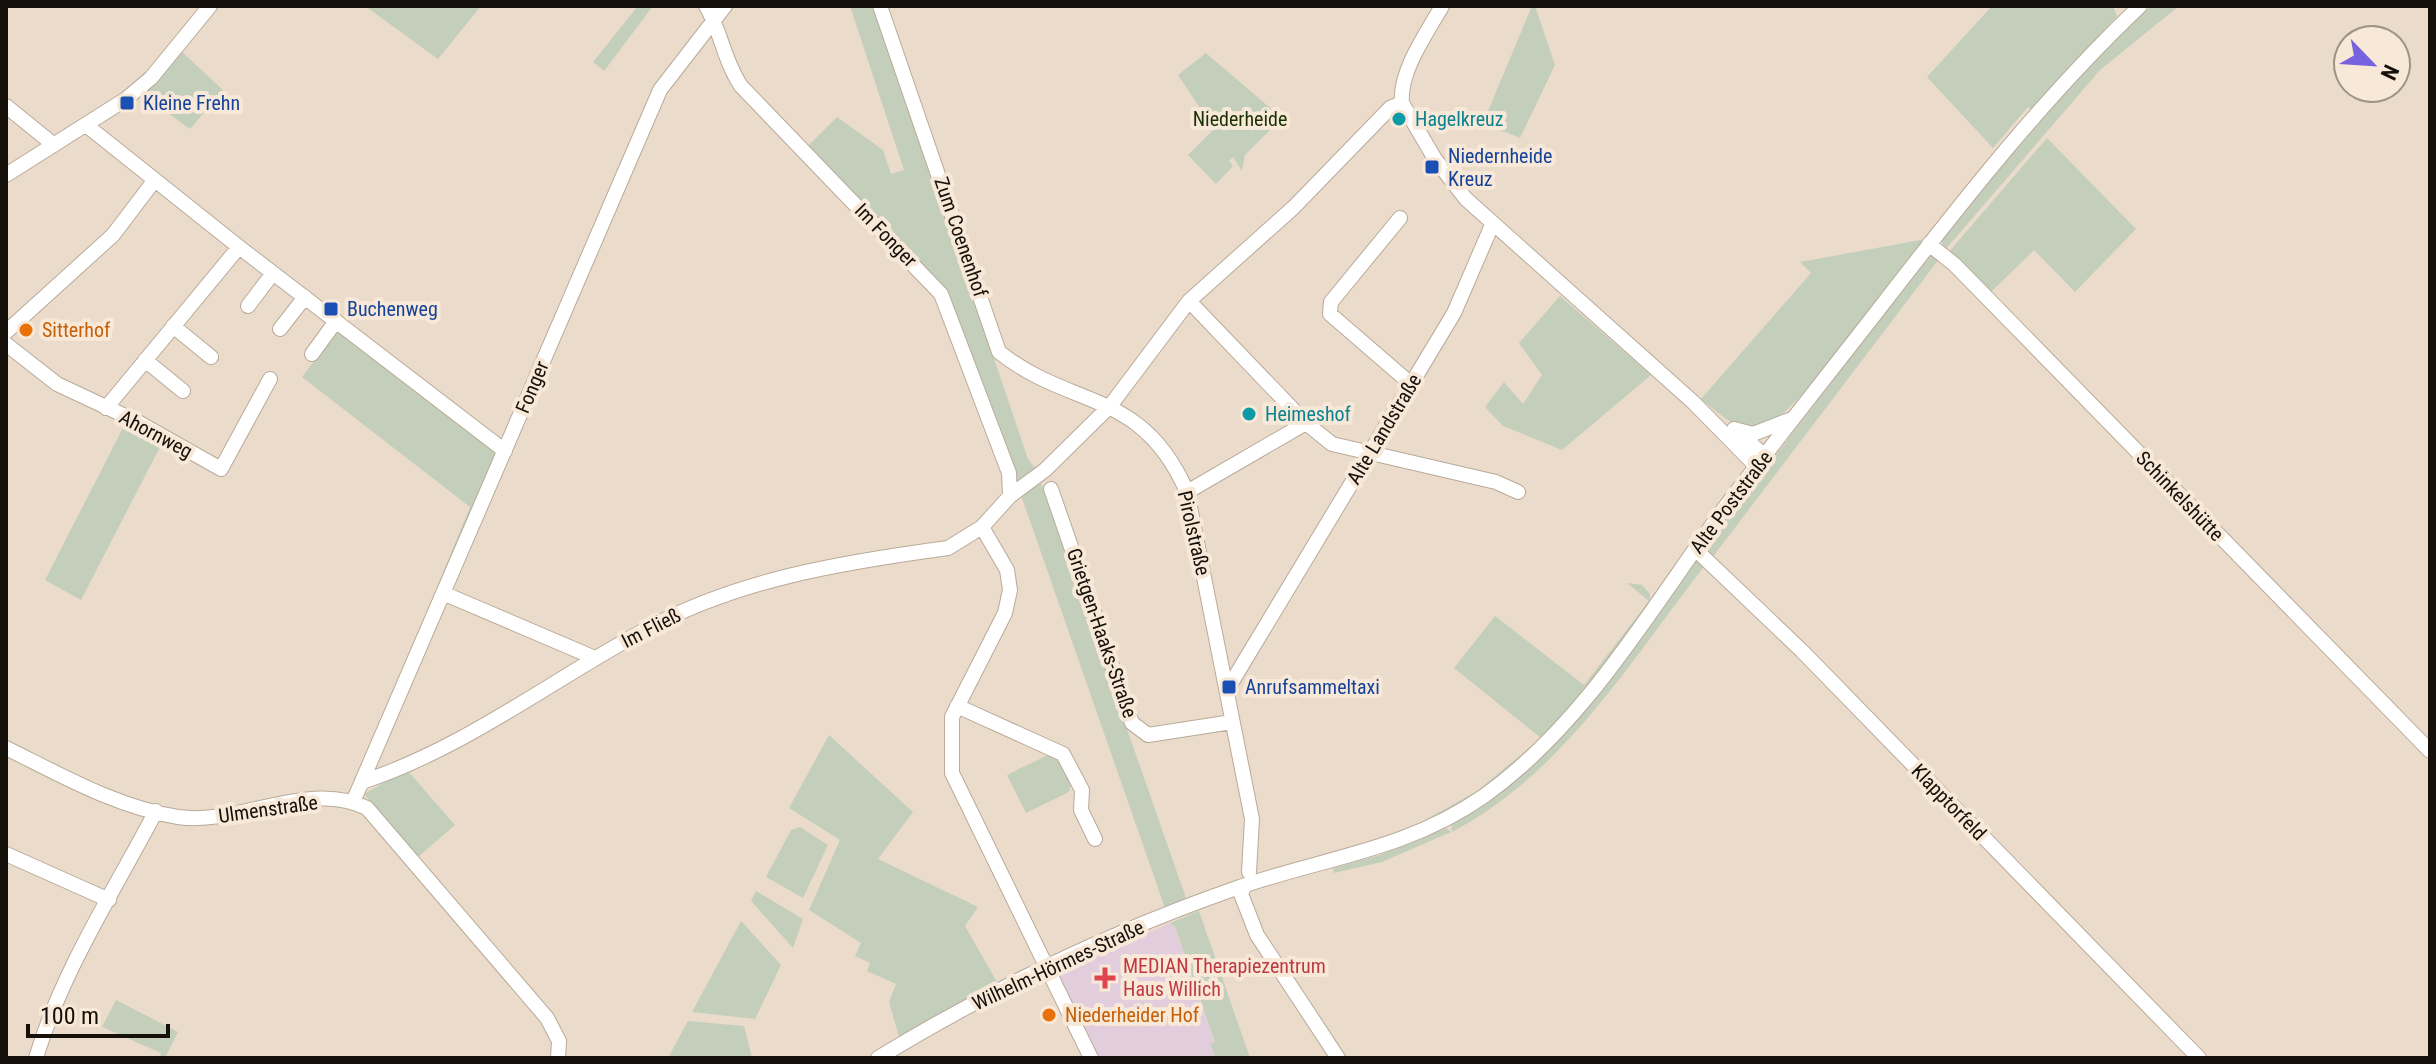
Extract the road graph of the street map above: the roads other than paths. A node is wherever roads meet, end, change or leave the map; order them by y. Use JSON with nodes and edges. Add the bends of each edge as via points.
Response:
{"nodes":[{"id":1,"x":210,"y":6,"type":"edge"},
{"id":2,"x":706,"y":6,"type":"edge"},
{"id":3,"x":725,"y":6,"type":"edge"},
{"id":4,"x":880,"y":6,"type":"edge"},
{"id":5,"x":1442,"y":6,"type":"edge"},
{"id":6,"x":2140,"y":6,"type":"edge"},
{"id":7,"x":714,"y":20,"type":"junction"},
{"id":8,"x":1402,"y":103,"type":"junction"},
{"id":9,"x":6,"y":106,"type":"edge"},
{"id":10,"x":86,"y":125,"type":"junction"},
{"id":11,"x":54,"y":145,"type":"junction"},
{"id":12,"x":6,"y":175,"type":"edge"},
{"id":13,"x":154,"y":181,"type":"junction"},
{"id":14,"x":1400,"y":218,"type":"dead end"},
{"id":15,"x":1492,"y":225,"type":"junction"},
{"id":16,"x":1929,"y":244,"type":"junction"},
{"id":17,"x":239,"y":247,"type":"junction"},
{"id":18,"x":273,"y":273,"type":"junction"},
{"id":19,"x":305,"y":297,"type":"junction"},
{"id":20,"x":1189,"y":301,"type":"junction"},
{"id":21,"x":248,"y":306,"type":"dead end"},
{"id":22,"x":336,"y":321,"type":"junction"},
{"id":23,"x":173,"y":326,"type":"junction"},
{"id":24,"x":280,"y":329,"type":"dead end"},
{"id":25,"x":6,"y":332,"type":"edge"},
{"id":26,"x":6,"y":344,"type":"edge"},
{"id":27,"x":312,"y":354,"type":"dead end"},
{"id":28,"x":211,"y":357,"type":"dead end"},
{"id":29,"x":145,"y":360,"type":"junction"},
{"id":30,"x":270,"y":379,"type":"dead end"},
{"id":31,"x":1411,"y":384,"type":"junction"},
{"id":32,"x":183,"y":391,"type":"dead end"},
{"id":33,"x":1811,"y":397,"type":"junction"},
{"id":34,"x":1693,"y":402,"type":"junction"},
{"id":35,"x":1110,"y":406,"type":"junction"},
{"id":36,"x":106,"y":408,"type":"junction"},
{"id":37,"x":1306,"y":423,"type":"junction"},
{"id":38,"x":1734,"y":429,"type":"junction"},
{"id":39,"x":505,"y":451,"type":"junction"},
{"id":40,"x":1369,"y":454,"type":"junction"},
{"id":41,"x":1760,"y":461,"type":"junction"},
{"id":42,"x":1051,"y":489,"type":"dead end"},
{"id":43,"x":1187,"y":492,"type":"junction"},
{"id":44,"x":1518,"y":492,"type":"dead end"},
{"id":45,"x":1010,"y":496,"type":"junction"},
{"id":46,"x":982,"y":527,"type":"junction"},
{"id":47,"x":1695,"y":549,"type":"junction"},
{"id":48,"x":445,"y":594,"type":"junction"},
{"id":49,"x":595,"y":658,"type":"junction"},
{"id":50,"x":1227,"y":690,"type":"junction"},
{"id":51,"x":957,"y":706,"type":"junction"},
{"id":52,"x":1232,"y":722,"type":"junction"},
{"id":53,"x":6,"y":748,"type":"edge"},
{"id":54,"x":2430,"y":751,"type":"edge"},
{"id":55,"x":362,"y":782,"type":"junction"},
{"id":56,"x":353,"y":802,"type":"junction"},
{"id":57,"x":156,"y":811,"type":"junction"},
{"id":58,"x":1095,"y":839,"type":"dead end"},
{"id":59,"x":6,"y":854,"type":"edge"},
{"id":60,"x":1247,"y":879,"type":"junction"},
{"id":61,"x":109,"y":900,"type":"junction"},
{"id":62,"x":1048,"y":969,"type":"junction"},
{"id":63,"x":36,"y":1058,"type":"edge"},
{"id":64,"x":558,"y":1058,"type":"edge"},
{"id":65,"x":878,"y":1058,"type":"edge"},
{"id":66,"x":1091,"y":1058,"type":"edge"},
{"id":67,"x":1338,"y":1058,"type":"edge"},
{"id":68,"x":2199,"y":1058,"type":"edge"}],
"edges":[{"from":1,"to":10,"type":"street","via":[[151,78]]},
{"from":2,"to":7,"type":"street","name":"Im Fonger"},
{"from":3,"to":7,"type":"street","name":"Fonger"},
{"from":4,"to":35,"type":"street","name":"Zum Coenenhof","via":[[999,352],[1034,375]]},
{"from":5,"to":8,"type":"street","via":[[1409,71]]},
{"from":6,"to":16,"type":"street","name":"Alte Poststraße","via":[[2031,118]]},
{"from":7,"to":39,"type":"street","name":"Fonger","via":[[660,90]]},
{"from":7,"to":45,"type":"street","name":"Im Fonger","via":[[730,70],[756,104],[941,294],[1009,473]]},
{"from":8,"to":15,"type":"street","via":[[1441,168]]},
{"from":8,"to":20,"type":"street","via":[[1390,108],[1294,207]]},
{"from":9,"to":11,"type":"street"},
{"from":10,"to":11,"type":"street"},
{"from":10,"to":13,"type":"street"},
{"from":11,"to":12,"type":"street"},
{"from":13,"to":17,"type":"street"},
{"from":13,"to":25,"type":"street","via":[[113,235]]},
{"from":14,"to":31,"type":"street","via":[[1331,302],[1330,314]]},
{"from":15,"to":31,"type":"street","name":"Alte Landstraße","via":[[1454,313]]},
{"from":15,"to":34,"type":"street"},
{"from":16,"to":33,"type":"street","name":"Alte Poststraße"},
{"from":16,"to":54,"type":"street","name":"Schinkelshütte"},
{"from":17,"to":18,"type":"street"},
{"from":17,"to":23,"type":"street"},
{"from":18,"to":19,"type":"street"},
{"from":18,"to":21,"type":"street"},
{"from":19,"to":22,"type":"street"},
{"from":19,"to":24,"type":"street"},
{"from":20,"to":35,"type":"street"},
{"from":20,"to":37,"type":"street"},
{"from":22,"to":27,"type":"street"},
{"from":22,"to":39,"type":"street"},
{"from":23,"to":28,"type":"street"},
{"from":23,"to":29,"type":"street"},
{"from":26,"to":36,"type":"street","name":"Ahornweg","via":[[57,384]]},
{"from":29,"to":32,"type":"street"},
{"from":29,"to":36,"type":"street"},
{"from":30,"to":36,"type":"street","name":"Ahornweg","via":[[221,469]]},
{"from":31,"to":40,"type":"street","name":"Alte Landstraße"},
{"from":33,"to":38,"type":"street","via":[[1786,424],[1753,434]]},
{"from":33,"to":41,"type":"street","name":"Alte Poststraße"},
{"from":34,"to":38,"type":"street"},
{"from":34,"to":41,"type":"street"},
{"from":35,"to":43,"type":"street","name":"Pirolstraße","via":[[1164,448]]},
{"from":35,"to":45,"type":"street","via":[[1045,470]]},
{"from":37,"to":40,"type":"street","via":[[1332,444]]},
{"from":37,"to":43,"type":"street"},
{"from":38,"to":41,"type":"street"},
{"from":39,"to":48,"type":"street","name":"Fonger"},
{"from":40,"to":44,"type":"street","via":[[1496,482]]},
{"from":40,"to":50,"type":"street","name":"Alte Landstraße"},
{"from":41,"to":47,"type":"street","name":"Alte Poststraße"},
{"from":42,"to":52,"type":"street","name":"Grietgen-Haaks-Straße","via":[[1132,723],[1148,735]]},
{"from":43,"to":50,"type":"street","name":"Pirolstraße"},
{"from":45,"to":46,"type":"street"},
{"from":46,"to":49,"type":"street","name":"Im Fließ","via":[[948,548],[831,567],[725,594]]},
{"from":46,"to":51,"type":"street","via":[[1007,570],[1010,590],[1005,613]]},
{"from":47,"to":60,"type":"street","name":"Alte Poststraße","via":[[1587,696],[1523,765],[1483,797],[1392,845]]},
{"from":47,"to":68,"type":"street","name":"Klapptorfeld","via":[[1802,651]]},
{"from":48,"to":49,"type":"street"},
{"from":48,"to":55,"type":"street","name":"Fonger"},
{"from":49,"to":55,"type":"street","name":"Im Fließ","via":[[457,742]]},
{"from":50,"to":52,"type":"street"},
{"from":51,"to":58,"type":"street","via":[[1063,754],[1082,790],[1081,810]]},
{"from":51,"to":62,"type":"street","via":[[952,717],[952,773]]},
{"from":52,"to":60,"type":"street","via":[[1252,819]]},
{"from":53,"to":57,"type":"street","name":"Ulmenstraße","via":[[104,796]]},
{"from":55,"to":56,"type":"street"},
{"from":56,"to":57,"type":"street","name":"Ulmenstraße","via":[[317,800],[217,817]]},
{"from":56,"to":64,"type":"street","via":[[367,808],[547,1018],[559,1041]]},
{"from":57,"to":61,"type":"street"},
{"from":59,"to":61,"type":"street"},
{"from":60,"to":62,"type":"street","name":"Wilhelm-Hörmes-Straße"},
{"from":60,"to":67,"type":"street","via":[[1241,894],[1257,935]]},
{"from":61,"to":63,"type":"street","via":[[51,1015]]},
{"from":62,"to":65,"type":"street","name":"Wilhelm-Hörmes-Straße"},
{"from":62,"to":66,"type":"street"}]}
